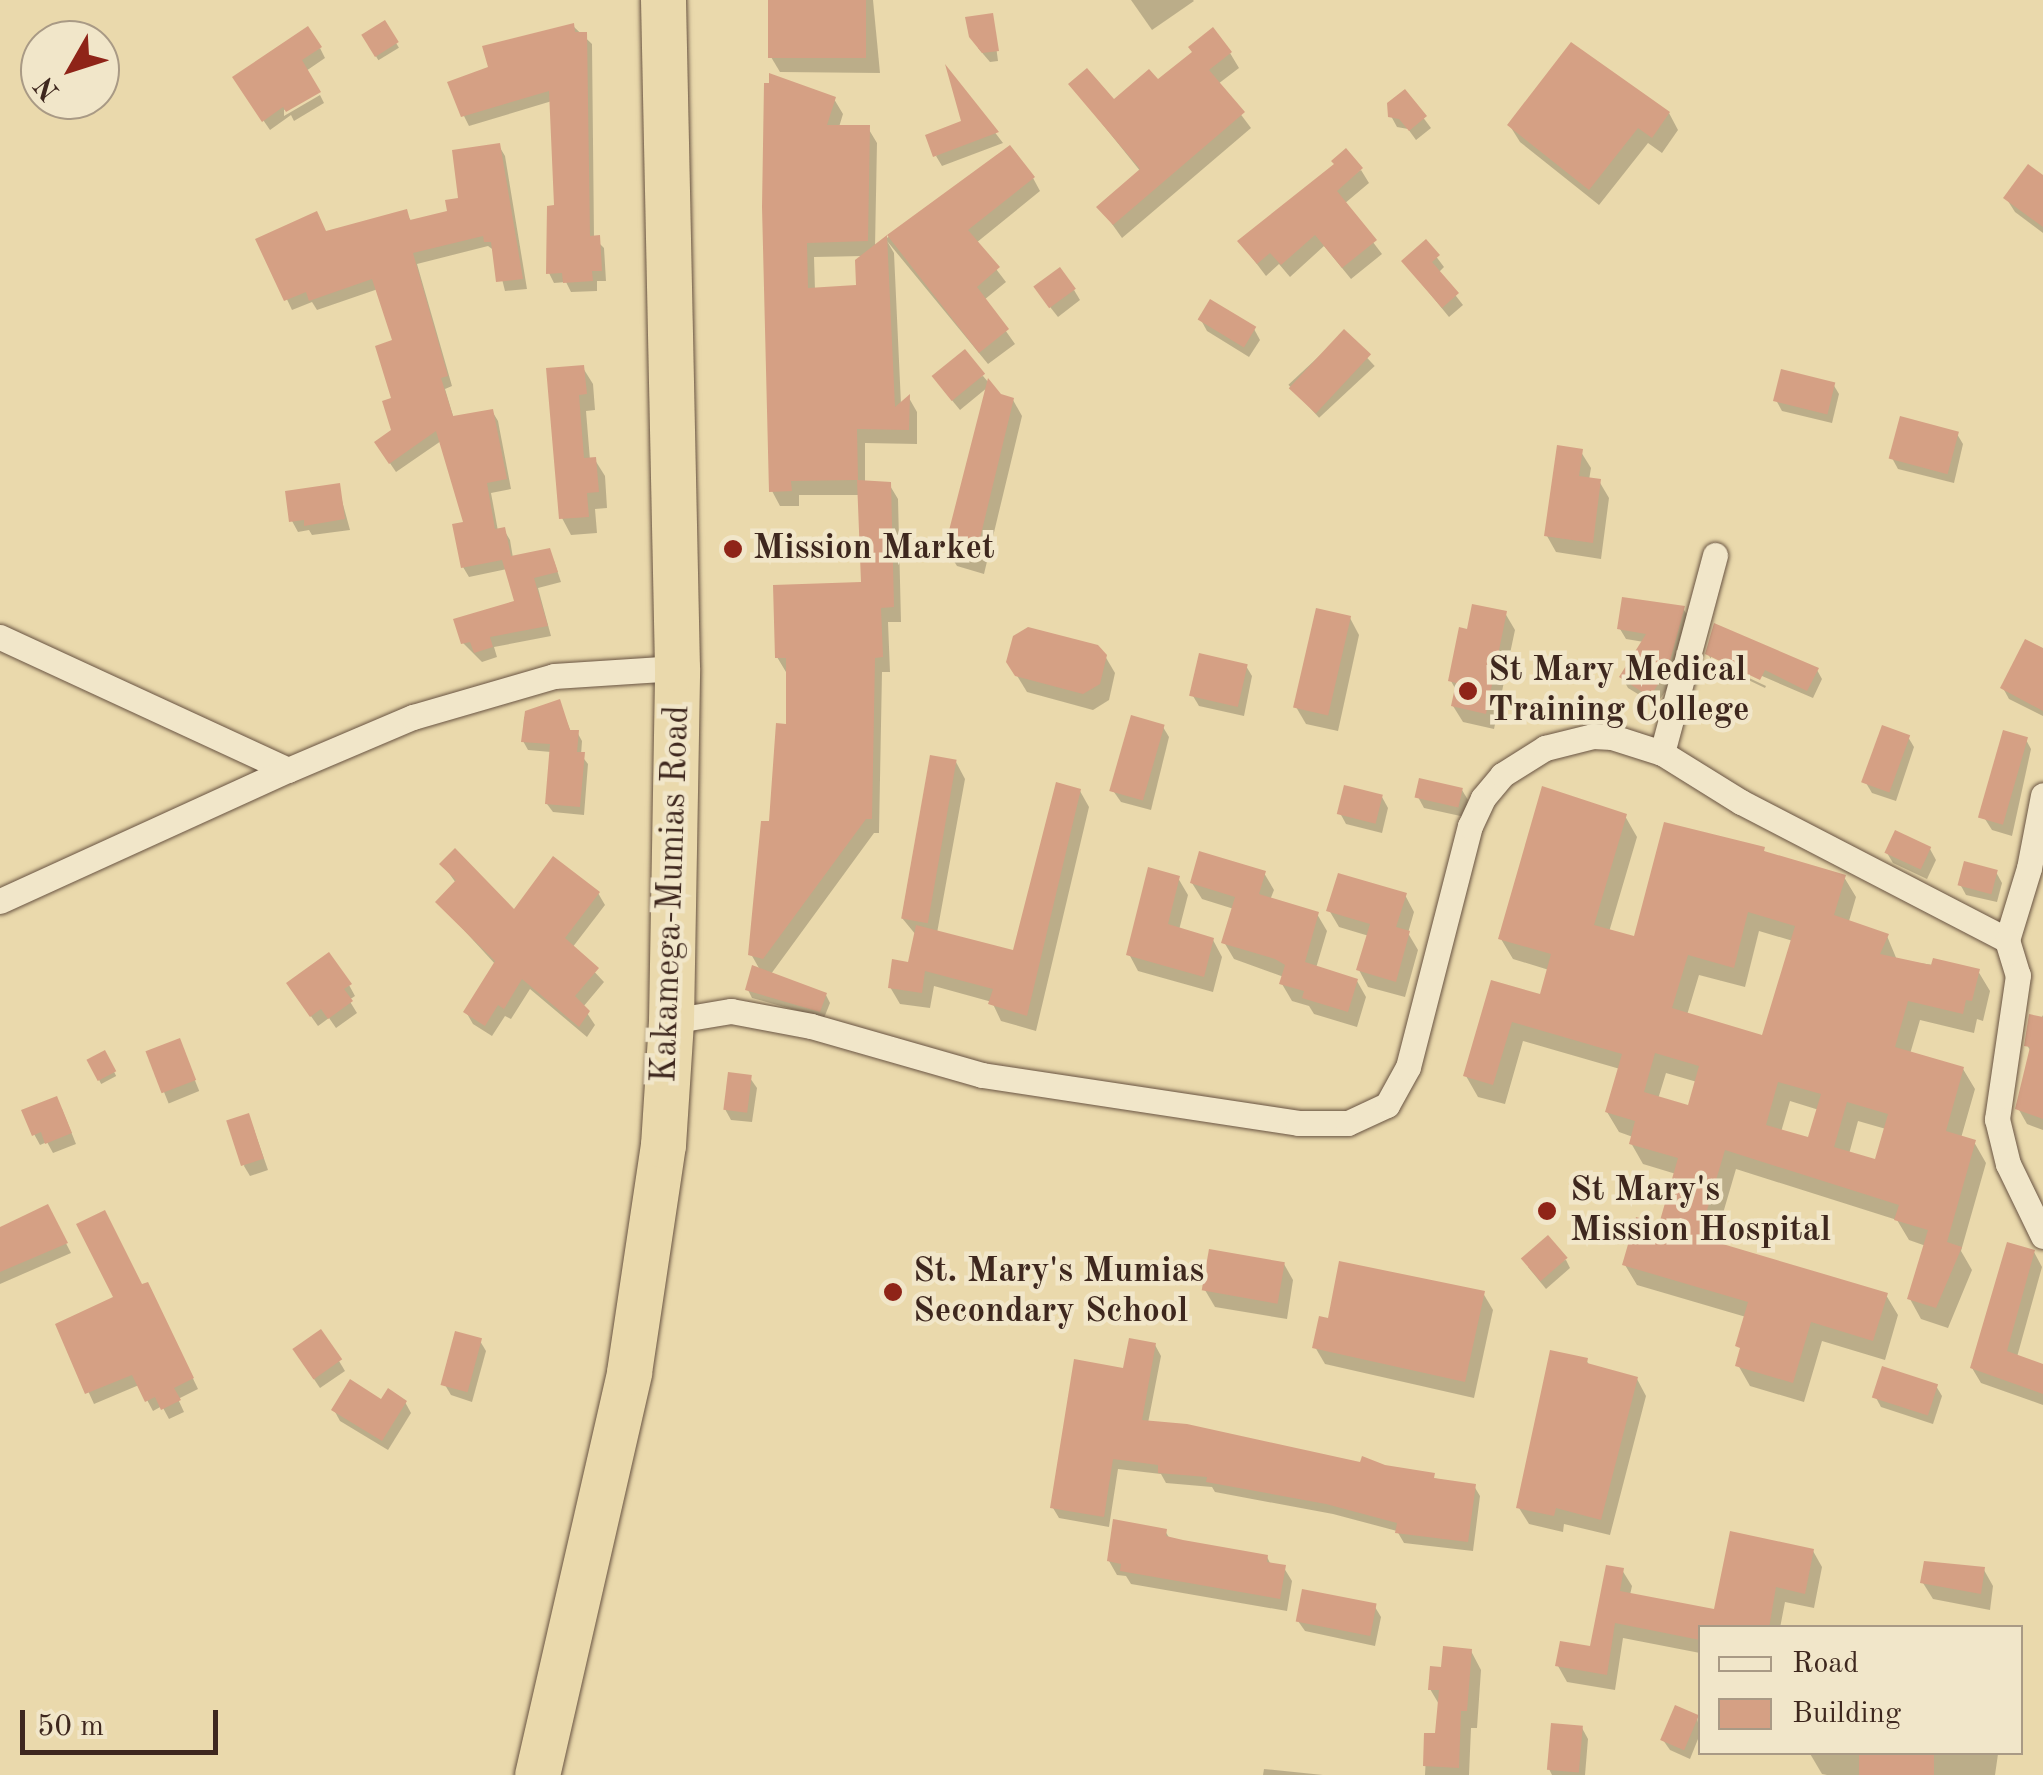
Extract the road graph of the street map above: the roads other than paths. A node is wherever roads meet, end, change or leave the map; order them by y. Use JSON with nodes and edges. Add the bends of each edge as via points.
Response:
{"nodes":[{"id":1,"x":663,"y":0,"type":"edge"},
{"id":2,"x":1715,"y":555,"type":"dead end"},
{"id":3,"x":0,"y":637,"type":"edge"},
{"id":4,"x":677,"y":668,"type":"junction"},
{"id":5,"x":1662,"y":753,"type":"junction"},
{"id":6,"x":288,"y":770,"type":"junction"},
{"id":7,"x":2043,"y":795,"type":"edge"},
{"id":8,"x":0,"y":902,"type":"edge"},
{"id":9,"x":2008,"y":940,"type":"junction"},
{"id":10,"x":672,"y":1021,"type":"junction"},
{"id":11,"x":2043,"y":1236,"type":"edge"},
{"id":12,"x":537,"y":1775,"type":"edge"}],
"edges":[{"from":1,"to":4,"type":"highway","name":"Kakamega-Mumias Road"},
{"from":2,"to":5,"type":"street"},
{"from":3,"to":6,"type":"street"},
{"from":4,"to":6,"type":"street","via":[[554,676],[414,717]]},
{"from":4,"to":10,"type":"highway","name":"Kakamega-Mumias Road"},
{"from":5,"to":9,"type":"street","via":[[1741,802]]},
{"from":5,"to":10,"type":"street","via":[[1612,737],[1562,742],[1523,759],[1492,786],[1470,826],[1408,1067],[1387,1105],[1348,1123],[1298,1122],[982,1074],[812,1026],[731,1011]]},
{"from":6,"to":8,"type":"street"},
{"from":7,"to":9,"type":"street"},
{"from":9,"to":11,"type":"street","via":[[2018,976],[1997,1119],[2008,1164]]},
{"from":10,"to":12,"type":"highway","name":"Kakamega-Mumias Road","via":[[662,1146],[629,1372]]}]}
